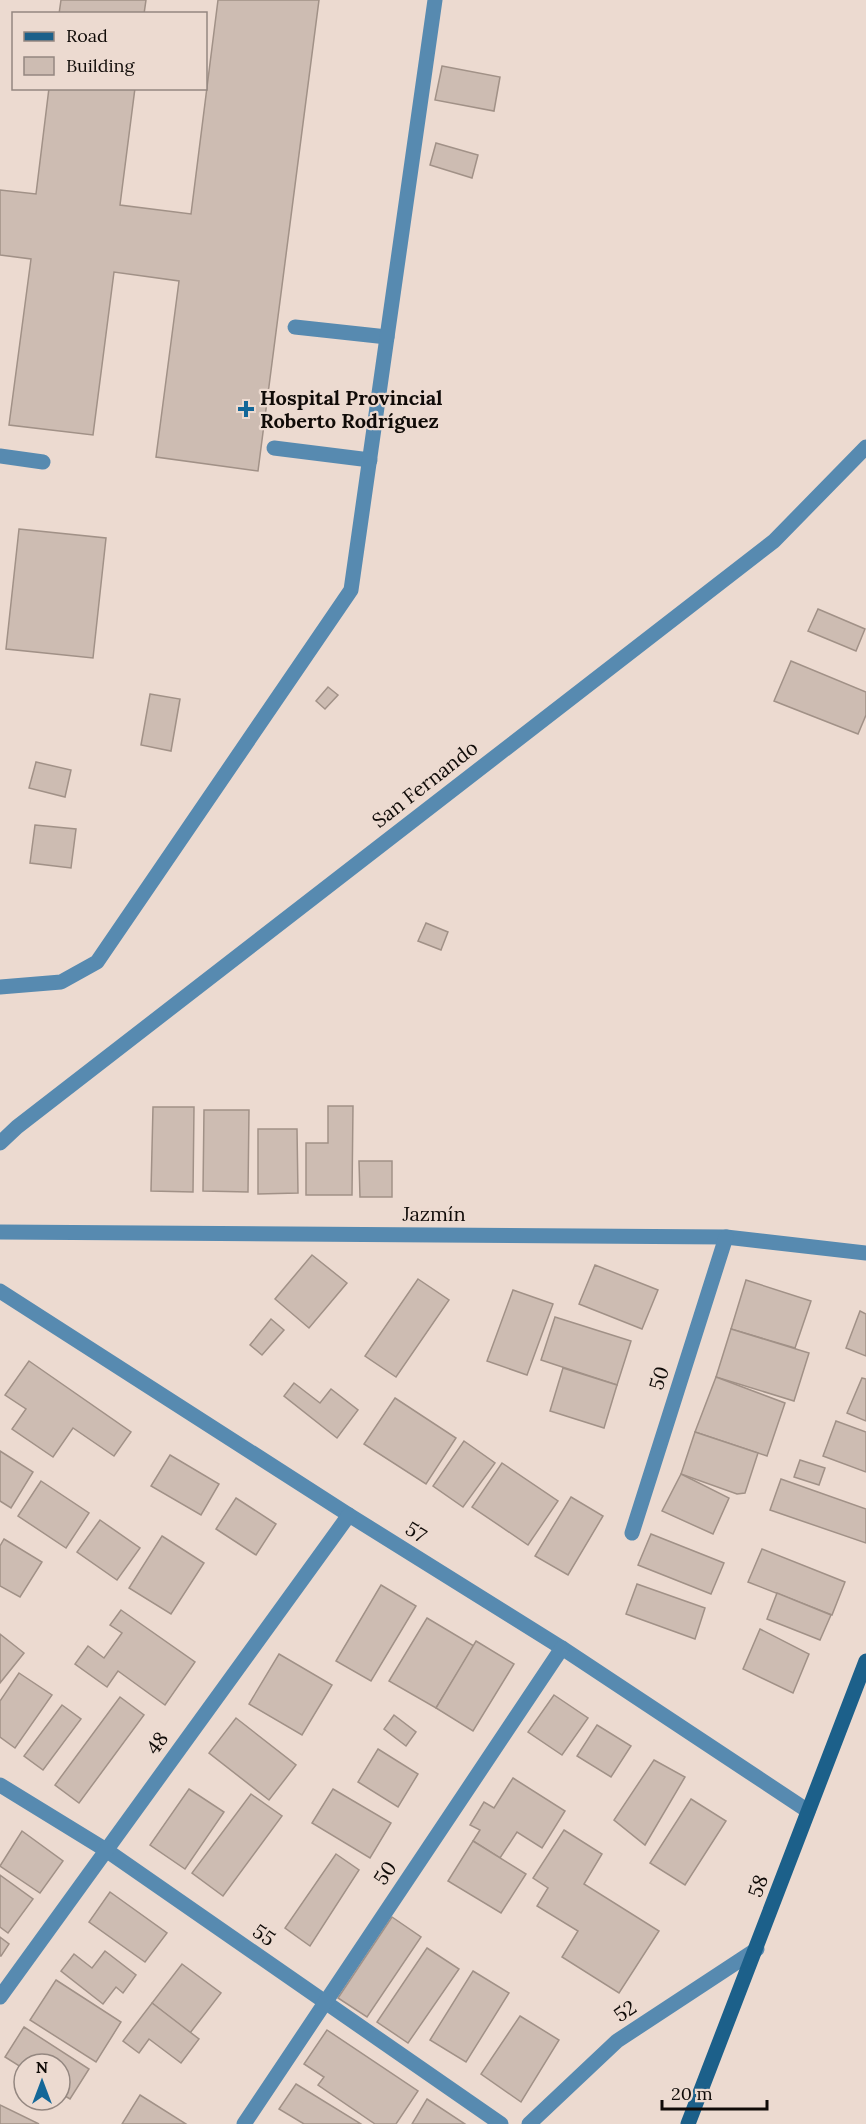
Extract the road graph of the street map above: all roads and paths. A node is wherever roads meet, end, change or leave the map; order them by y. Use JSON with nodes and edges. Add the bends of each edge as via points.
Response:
{"nodes":[{"id":1,"x":435,"y":0,"type":"edge"},
{"id":2,"x":295,"y":327,"type":"dead end"},
{"id":3,"x":387,"y":337,"type":"junction"},
{"id":4,"x":274,"y":447,"type":"dead end"},
{"id":5,"x":866,"y":447,"type":"edge"},
{"id":6,"x":0,"y":456,"type":"edge"},
{"id":7,"x":369,"y":460,"type":"junction"},
{"id":8,"x":43,"y":462,"type":"dead end"},
{"id":9,"x":0,"y":987,"type":"edge"},
{"id":10,"x":0,"y":1143,"type":"edge"},
{"id":11,"x":0,"y":1232,"type":"edge"},
{"id":12,"x":726,"y":1237,"type":"junction"},
{"id":13,"x":866,"y":1253,"type":"edge"},
{"id":14,"x":0,"y":1291,"type":"edge"},
{"id":15,"x":349,"y":1515,"type":"junction"},
{"id":16,"x":632,"y":1533,"type":"dead end"},
{"id":17,"x":562,"y":1648,"type":"junction"},
{"id":18,"x":866,"y":1661,"type":"edge"},
{"id":19,"x":0,"y":1785,"type":"edge"},
{"id":20,"x":808,"y":1811,"type":"junction"},
{"id":21,"x":106,"y":1850,"type":"junction"},
{"id":22,"x":757,"y":1949,"type":"junction"},
{"id":23,"x":0,"y":1997,"type":"edge"},
{"id":24,"x":323,"y":2002,"type":"junction"},
{"id":25,"x":244,"y":2124,"type":"edge"},
{"id":26,"x":501,"y":2124,"type":"edge"},
{"id":27,"x":529,"y":2124,"type":"edge"},
{"id":28,"x":688,"y":2124,"type":"edge"}],
"edges":[{"from":1,"to":3,"type":"street"},
{"from":2,"to":3,"type":"street"},
{"from":3,"to":7,"type":"street"},
{"from":4,"to":7,"type":"street"},
{"from":5,"to":10,"type":"street","name":"San Fernando","via":[[774,541]]},
{"from":6,"to":8,"type":"street"},
{"from":7,"to":9,"type":"street","via":[[351,590],[98,962],[61,982]]},
{"from":11,"to":12,"type":"street","name":"Jazmín"},
{"from":12,"to":13,"type":"street","name":"Jazmín"},
{"from":12,"to":16,"type":"street","name":"50"},
{"from":14,"to":15,"type":"street","name":"57"},
{"from":15,"to":17,"type":"street","name":"57"},
{"from":15,"to":21,"type":"street","name":"48"},
{"from":17,"to":20,"type":"street","name":"57"},
{"from":17,"to":24,"type":"street","name":"50"},
{"from":18,"to":20,"type":"main road","name":"58"},
{"from":19,"to":21,"type":"street","name":"55"},
{"from":20,"to":22,"type":"main road","name":"58"},
{"from":21,"to":23,"type":"street","name":"48"},
{"from":21,"to":24,"type":"street","name":"55"},
{"from":22,"to":27,"type":"street","name":"52","via":[[617,2041]]},
{"from":22,"to":28,"type":"main road","name":"58"},
{"from":24,"to":25,"type":"street","name":"50"},
{"from":24,"to":26,"type":"street","name":"55"}]}
